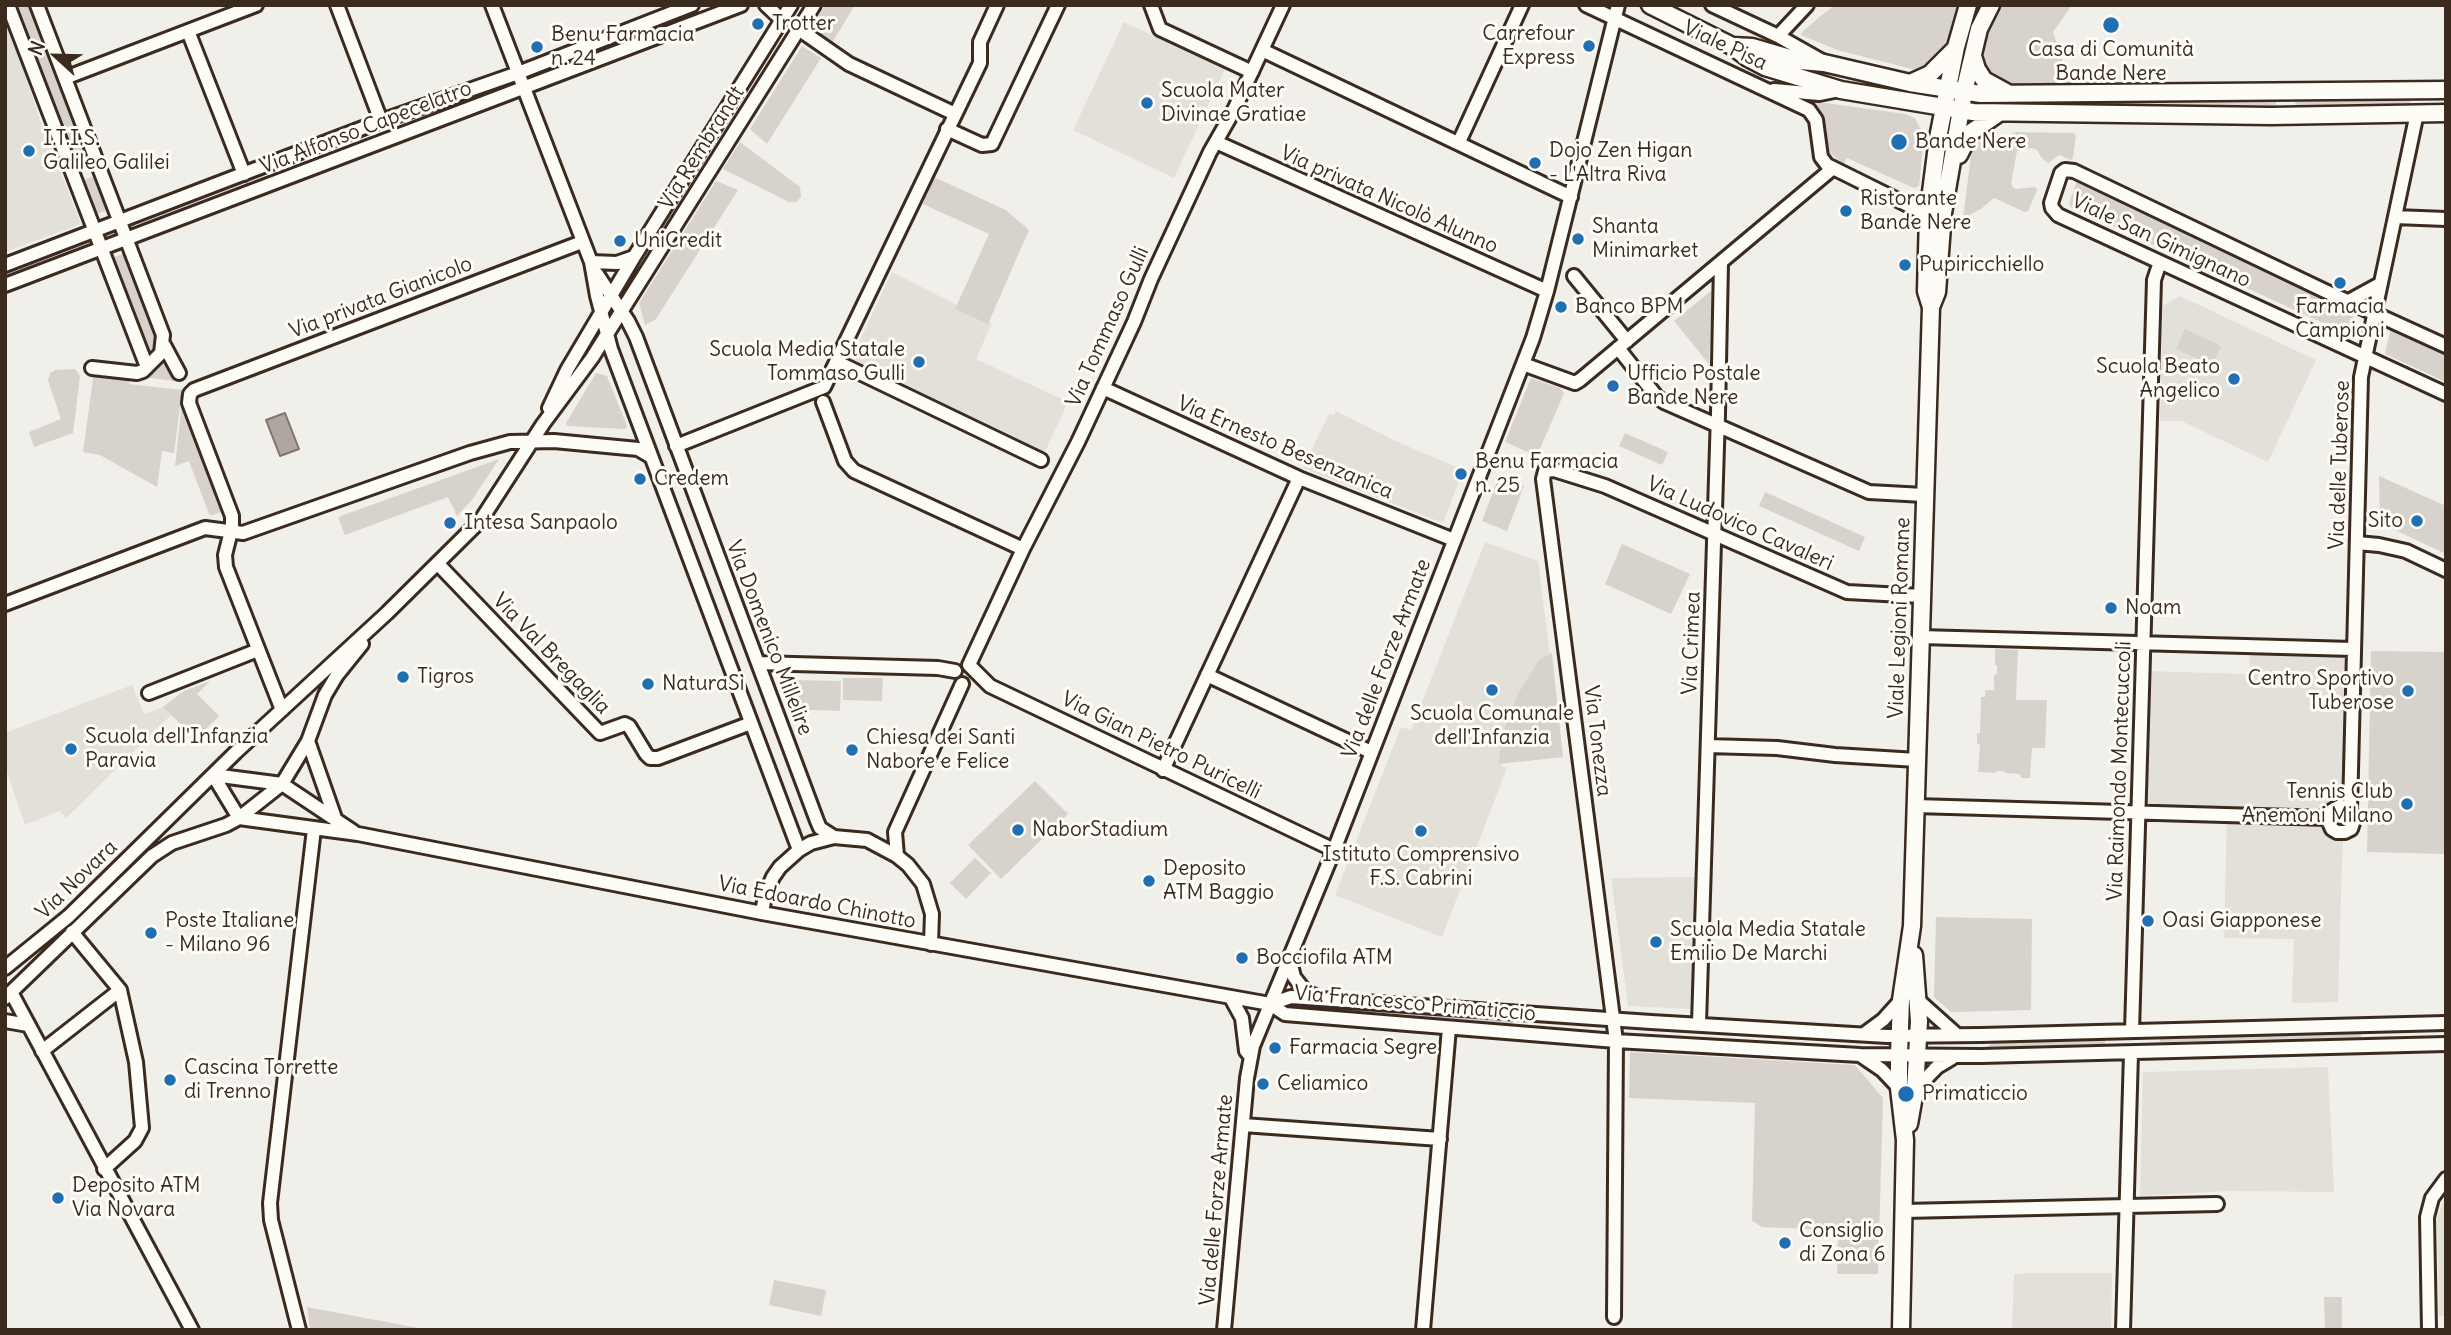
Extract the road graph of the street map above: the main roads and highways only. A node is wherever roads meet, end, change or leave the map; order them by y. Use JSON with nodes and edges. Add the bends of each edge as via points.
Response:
{"nodes":[{"id":1,"x":1650,"y":5,"type":"edge"},
{"id":2,"x":1968,"y":5,"type":"edge"},
{"id":3,"x":1991,"y":5,"type":"edge"},
{"id":4,"x":1732,"y":46,"type":"junction"},
{"id":5,"x":1956,"y":47,"type":"junction"},
{"id":6,"x":1972,"y":55,"type":"junction"},
{"id":7,"x":1910,"y":83,"type":"junction"},
{"id":8,"x":1947,"y":90,"type":"junction"},
{"id":9,"x":2417,"y":90,"type":"junction"},
{"id":10,"x":2446,"y":90,"type":"edge"},
{"id":11,"x":1964,"y":92,"type":"junction"},
{"id":12,"x":2284,"y":92,"type":"junction"},
{"id":13,"x":2067,"y":93,"type":"junction"},
{"id":14,"x":2011,"y":94,"type":"junction"},
{"id":15,"x":2046,"y":94,"type":"junction"},
{"id":16,"x":1906,"y":102,"type":"junction"},
{"id":17,"x":1943,"y":108,"type":"junction"},
{"id":18,"x":1961,"y":110,"type":"junction"},
{"id":19,"x":1999,"y":113,"type":"junction"},
{"id":20,"x":2046,"y":113,"type":"junction"},
{"id":21,"x":2068,"y":113,"type":"junction"},
{"id":22,"x":2417,"y":113,"type":"junction"},
{"id":23,"x":2446,"y":113,"type":"edge"},
{"id":24,"x":2284,"y":116,"type":"junction"},
{"id":25,"x":1938,"y":138,"type":"junction"},
{"id":26,"x":1951,"y":176,"type":"junction"},
{"id":27,"x":1931,"y":307,"type":"junction"},
{"id":28,"x":1912,"y":930,"type":"junction"},
{"id":29,"x":1907,"y":1089,"type":"junction"},
{"id":30,"x":1901,"y":1330,"type":"edge"}],
"edges":[{"from":1,"to":4,"type":"main road","name":"Viale Pisa"},
{"from":2,"to":5,"type":"main road","name":"Viale Legioni Romane"},
{"from":3,"to":6,"type":"main road","name":"Viale Legioni Romane"},
{"from":4,"to":7,"type":"main road"},
{"from":4,"to":16,"type":"main road","via":[[1765,67],[1841,90]]},
{"from":5,"to":7,"type":"main road","via":[[1934,71]]},
{"from":5,"to":8,"type":"main road","name":"Viale Legioni Romane"},
{"from":6,"to":11,"type":"main road","name":"Viale Legioni Romane"},
{"from":6,"to":14,"type":"main road","via":[[1984,80]]},
{"from":7,"to":8,"type":"main road"},
{"from":8,"to":11,"type":"main road"},
{"from":8,"to":17,"type":"main road","name":"Viale Legioni Romane"},
{"from":9,"to":10,"type":"main road"},
{"from":9,"to":12,"type":"main road"},
{"from":9,"to":22,"type":"main road"},
{"from":11,"to":14,"type":"main road"},
{"from":11,"to":18,"type":"main road","name":"Viale Legioni Romane"},
{"from":12,"to":13,"type":"main road"},
{"from":12,"to":24,"type":"main road"},
{"from":13,"to":15,"type":"main road"},
{"from":13,"to":21,"type":"main road"},
{"from":14,"to":15,"type":"main road"},
{"from":15,"to":20,"type":"main road","via":[[2041,104]]},
{"from":16,"to":17,"type":"main road"},
{"from":16,"to":25,"type":"main road","via":[[1927,120]]},
{"from":17,"to":18,"type":"main road"},
{"from":17,"to":25,"type":"main road","name":"Viale Legioni Romane"},
{"from":18,"to":19,"type":"main road"},
{"from":18,"to":26,"type":"main road","name":"Viale Legioni Romane"},
{"from":19,"to":20,"type":"main road"},
{"from":19,"to":26,"type":"main road","via":[[1970,132]]},
{"from":20,"to":21,"type":"main road"},
{"from":21,"to":24,"type":"main road"},
{"from":22,"to":23,"type":"main road"},
{"from":22,"to":24,"type":"main road"},
{"from":25,"to":27,"type":"main road","name":"Viale Legioni Romane","via":[[1928,215],[1926,291]]},
{"from":26,"to":27,"type":"main road","name":"Viale Legioni Romane","via":[[1937,292]]},
{"from":27,"to":28,"type":"main road","name":"Viale Legioni Romane"},
{"from":28,"to":29,"type":"main road","name":"Viale Legioni Romane","via":[[1901,1000],[1899,1055]]},
{"from":28,"to":29,"type":"main road","name":"Viale Legioni Romane","via":[[1918,1035]]},
{"from":29,"to":30,"type":"main road","name":"Viale Legioni Romane"}]}
